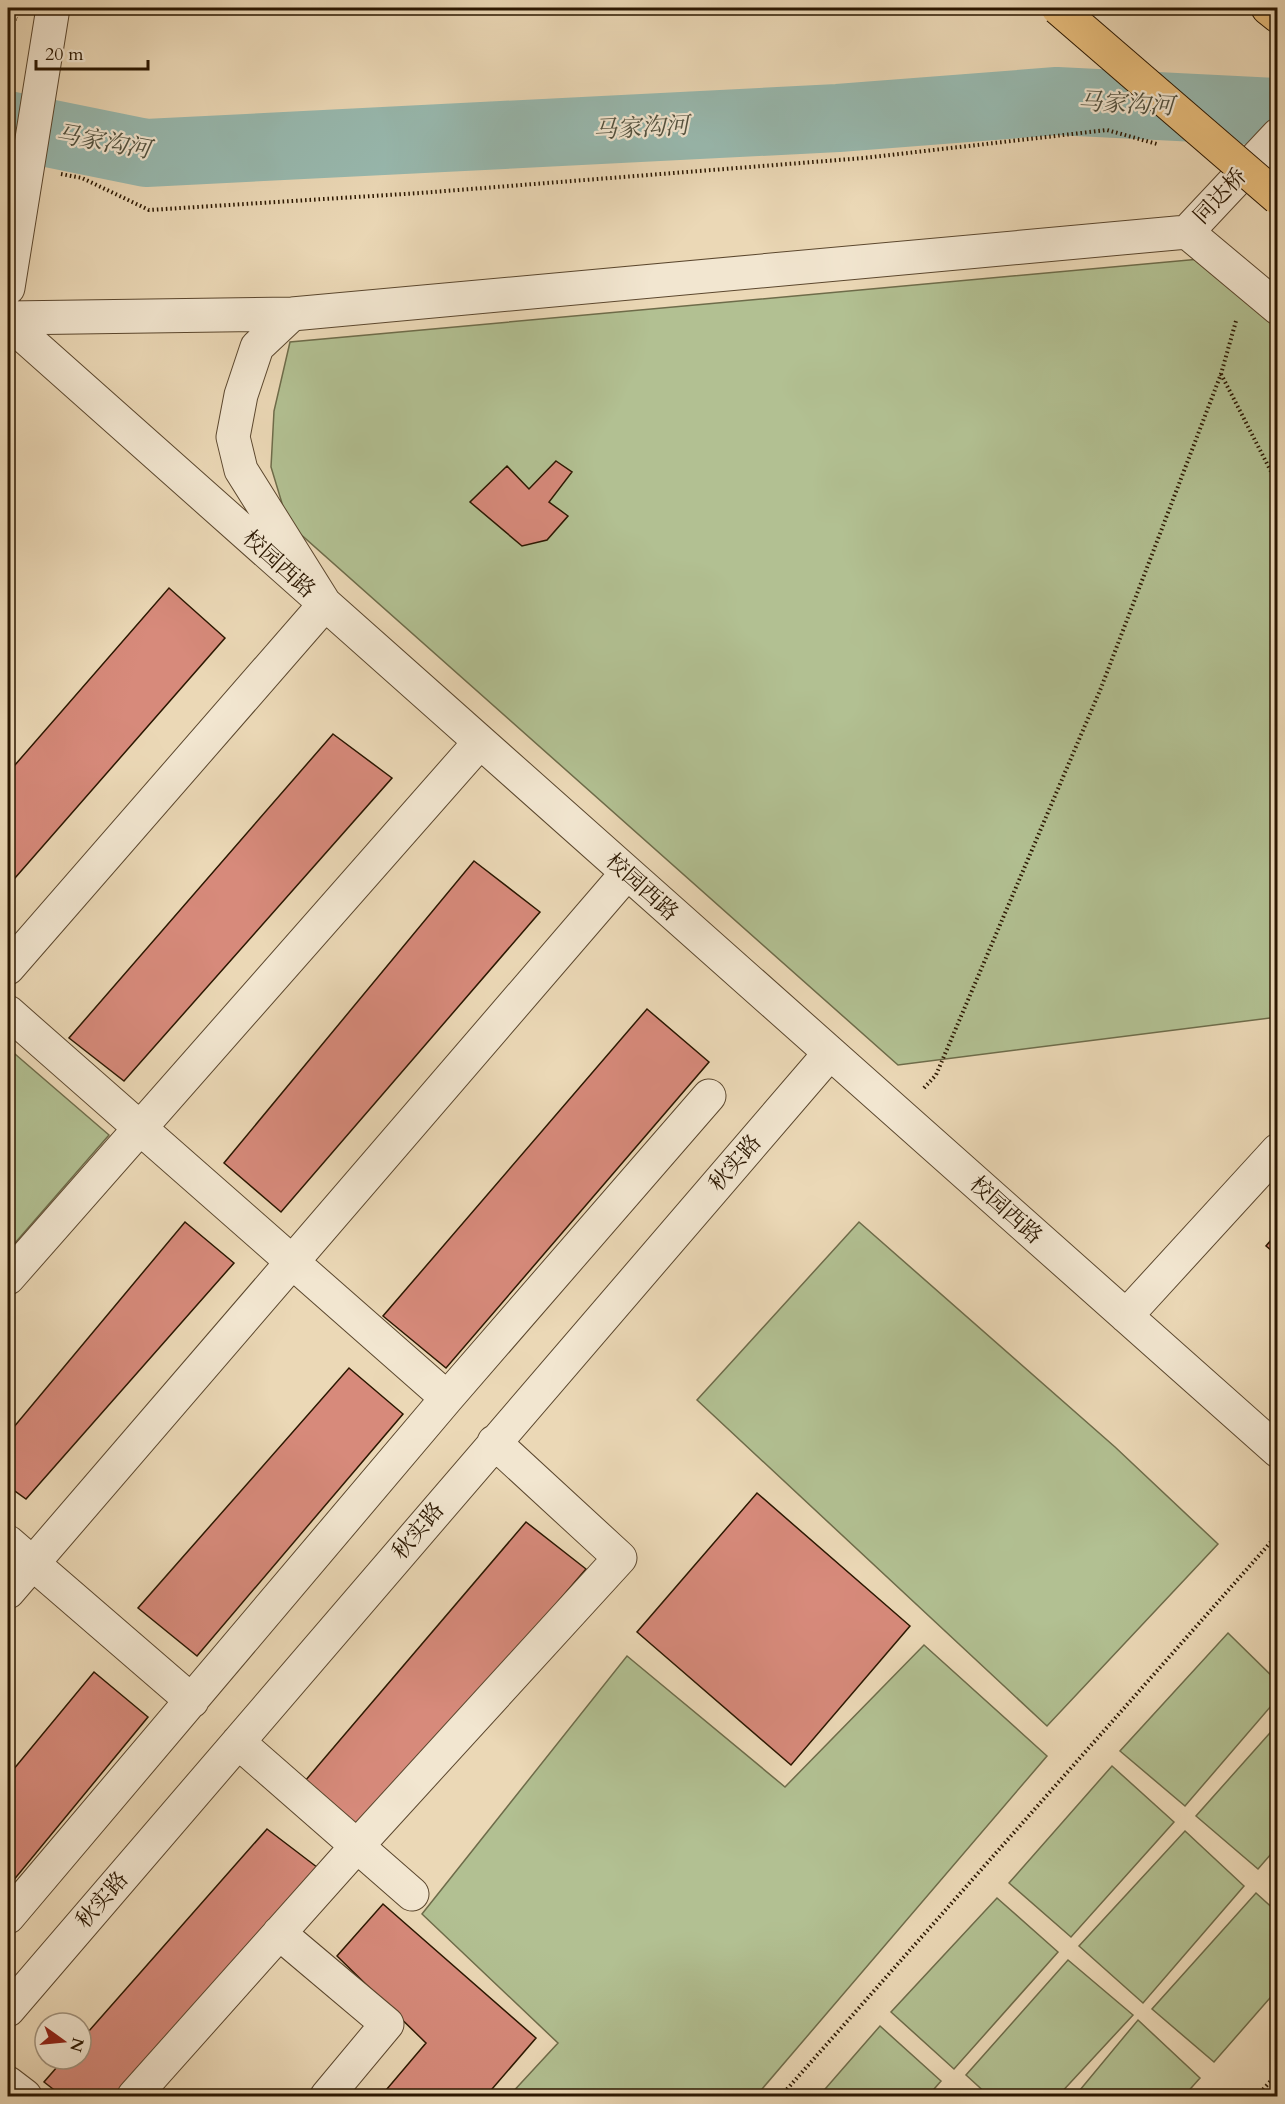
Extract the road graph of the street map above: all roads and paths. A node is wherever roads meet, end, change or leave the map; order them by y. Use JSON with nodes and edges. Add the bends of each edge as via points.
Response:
{"nodes":[{"id":1,"x":53,"y":8,"type":"edge"},
{"id":2,"x":1058,"y":8,"type":"edge"},
{"id":3,"x":1268,"y":8,"type":"edge"},
{"id":4,"x":1278,"y":16,"type":"edge"},
{"id":5,"x":1278,"y":135,"type":"edge"},
{"id":6,"x":1164,"y":146,"type":"dead end"},
{"id":7,"x":50,"y":172,"type":"dead end"},
{"id":8,"x":1278,"y":198,"type":"edge"},
{"id":9,"x":1187,"y":232,"type":"junction"},
{"id":10,"x":1246,"y":283,"type":"junction"},
{"id":11,"x":8,"y":288,"type":"edge"},
{"id":12,"x":1278,"y":308,"type":"edge"},
{"id":13,"x":292,"y":314,"type":"junction"},
{"id":14,"x":8,"y":320,"type":"edge"},
{"id":15,"x":20,"y":344,"type":"edge"},
{"id":16,"x":1221,"y":374,"type":"junction"},
{"id":17,"x":1278,"y":486,"type":"edge"},
{"id":18,"x":325,"y":604,"type":"junction"},
{"id":19,"x":480,"y":742,"type":"junction"},
{"id":20,"x":627,"y":873,"type":"junction"},
{"id":21,"x":8,"y":968,"type":"edge"},
{"id":22,"x":8,"y":1012,"type":"edge"},
{"id":23,"x":830,"y":1053,"type":"junction"},
{"id":24,"x":709,"y":1096,"type":"dead end"},
{"id":25,"x":901,"y":1116,"type":"junction"},
{"id":26,"x":140,"y":1128,"type":"junction"},
{"id":27,"x":1278,"y":1150,"type":"edge"},
{"id":28,"x":292,"y":1262,"type":"junction"},
{"id":29,"x":8,"y":1278,"type":"edge"},
{"id":30,"x":1126,"y":1316,"type":"junction"},
{"id":31,"x":447,"y":1398,"type":"junction"},
{"id":32,"x":494,"y":1442,"type":"junction"},
{"id":33,"x":1278,"y":1451,"type":"edge"},
{"id":34,"x":1278,"y":1534,"type":"edge"},
{"id":35,"x":8,"y":1542,"type":"edge"},
{"id":36,"x":32,"y":1563,"type":"junction"},
{"id":37,"x":8,"y":1592,"type":"edge"},
{"id":38,"x":192,"y":1701,"type":"junction"},
{"id":39,"x":238,"y":1742,"type":"junction"},
{"id":40,"x":357,"y":1846,"type":"junction"},
{"id":41,"x":412,"y":1894,"type":"dead end"},
{"id":42,"x":8,"y":1917,"type":"edge"},
{"id":43,"x":279,"y":1932,"type":"junction"},
{"id":44,"x":8,"y":2010,"type":"edge"},
{"id":45,"x":1278,"y":2073,"type":"edge"},
{"id":46,"x":8,"y":2083,"type":"edge"},
{"id":47,"x":146,"y":2092,"type":"edge"},
{"id":48,"x":25,"y":2097,"type":"edge"},
{"id":49,"x":327,"y":2097,"type":"edge"},
{"id":50,"x":781,"y":2097,"type":"edge"},
{"id":51,"x":1257,"y":2097,"type":"edge"}],
"edges":[{"from":1,"to":11,"type":"street"},
{"from":2,"to":8,"type":"main road","bridge":true},
{"from":3,"to":4,"type":"main road"},
{"from":5,"to":9,"type":"street","name":"同达桥"},
{"from":6,"to":7,"type":"path","via":[[1107,130],[852,159],[149,210],[82,178]]},
{"from":9,"to":10,"type":"street"},
{"from":9,"to":13,"type":"street"},
{"from":10,"to":12,"type":"street"},
{"from":10,"to":16,"type":"path"},
{"from":13,"to":14,"type":"street"},
{"from":13,"to":18,"type":"street","via":[[257,347],[241,395],[233,437],[241,470]]},
{"from":14,"to":15,"type":"street","name":"校园西路"},
{"from":15,"to":18,"type":"street","name":"校园西路"},
{"from":16,"to":17,"type":"path"},
{"from":16,"to":25,"type":"path","via":[[1101,688],[936,1075]]},
{"from":18,"to":19,"type":"street","name":"校园西路"},
{"from":18,"to":21,"type":"street"},
{"from":19,"to":20,"type":"street","name":"校园西路"},
{"from":19,"to":26,"type":"street"},
{"from":20,"to":23,"type":"street","name":"校园西路"},
{"from":20,"to":28,"type":"street"},
{"from":22,"to":26,"type":"street"},
{"from":23,"to":25,"type":"street","name":"校园西路"},
{"from":23,"to":32,"type":"street","name":"秋实路"},
{"from":24,"to":31,"type":"street"},
{"from":25,"to":30,"type":"street","name":"校园西路"},
{"from":26,"to":28,"type":"street"},
{"from":26,"to":29,"type":"street"},
{"from":27,"to":30,"type":"street"},
{"from":28,"to":31,"type":"street"},
{"from":28,"to":36,"type":"street"},
{"from":30,"to":33,"type":"street","name":"校园西路"},
{"from":31,"to":38,"type":"street"},
{"from":32,"to":39,"type":"street","name":"秋实路"},
{"from":32,"to":40,"type":"street","via":[[620,1558]]},
{"from":34,"to":50,"type":"path"},
{"from":35,"to":36,"type":"street"},
{"from":36,"to":37,"type":"street"},
{"from":36,"to":38,"type":"street"},
{"from":38,"to":42,"type":"street"},
{"from":39,"to":40,"type":"street"},
{"from":39,"to":44,"type":"street","name":"秋实路"},
{"from":40,"to":41,"type":"street"},
{"from":40,"to":43,"type":"street"},
{"from":43,"to":47,"type":"street"},
{"from":43,"to":49,"type":"street","via":[[387,2024]]},
{"from":45,"to":51,"type":"path"},
{"from":46,"to":48,"type":"street"}]}
